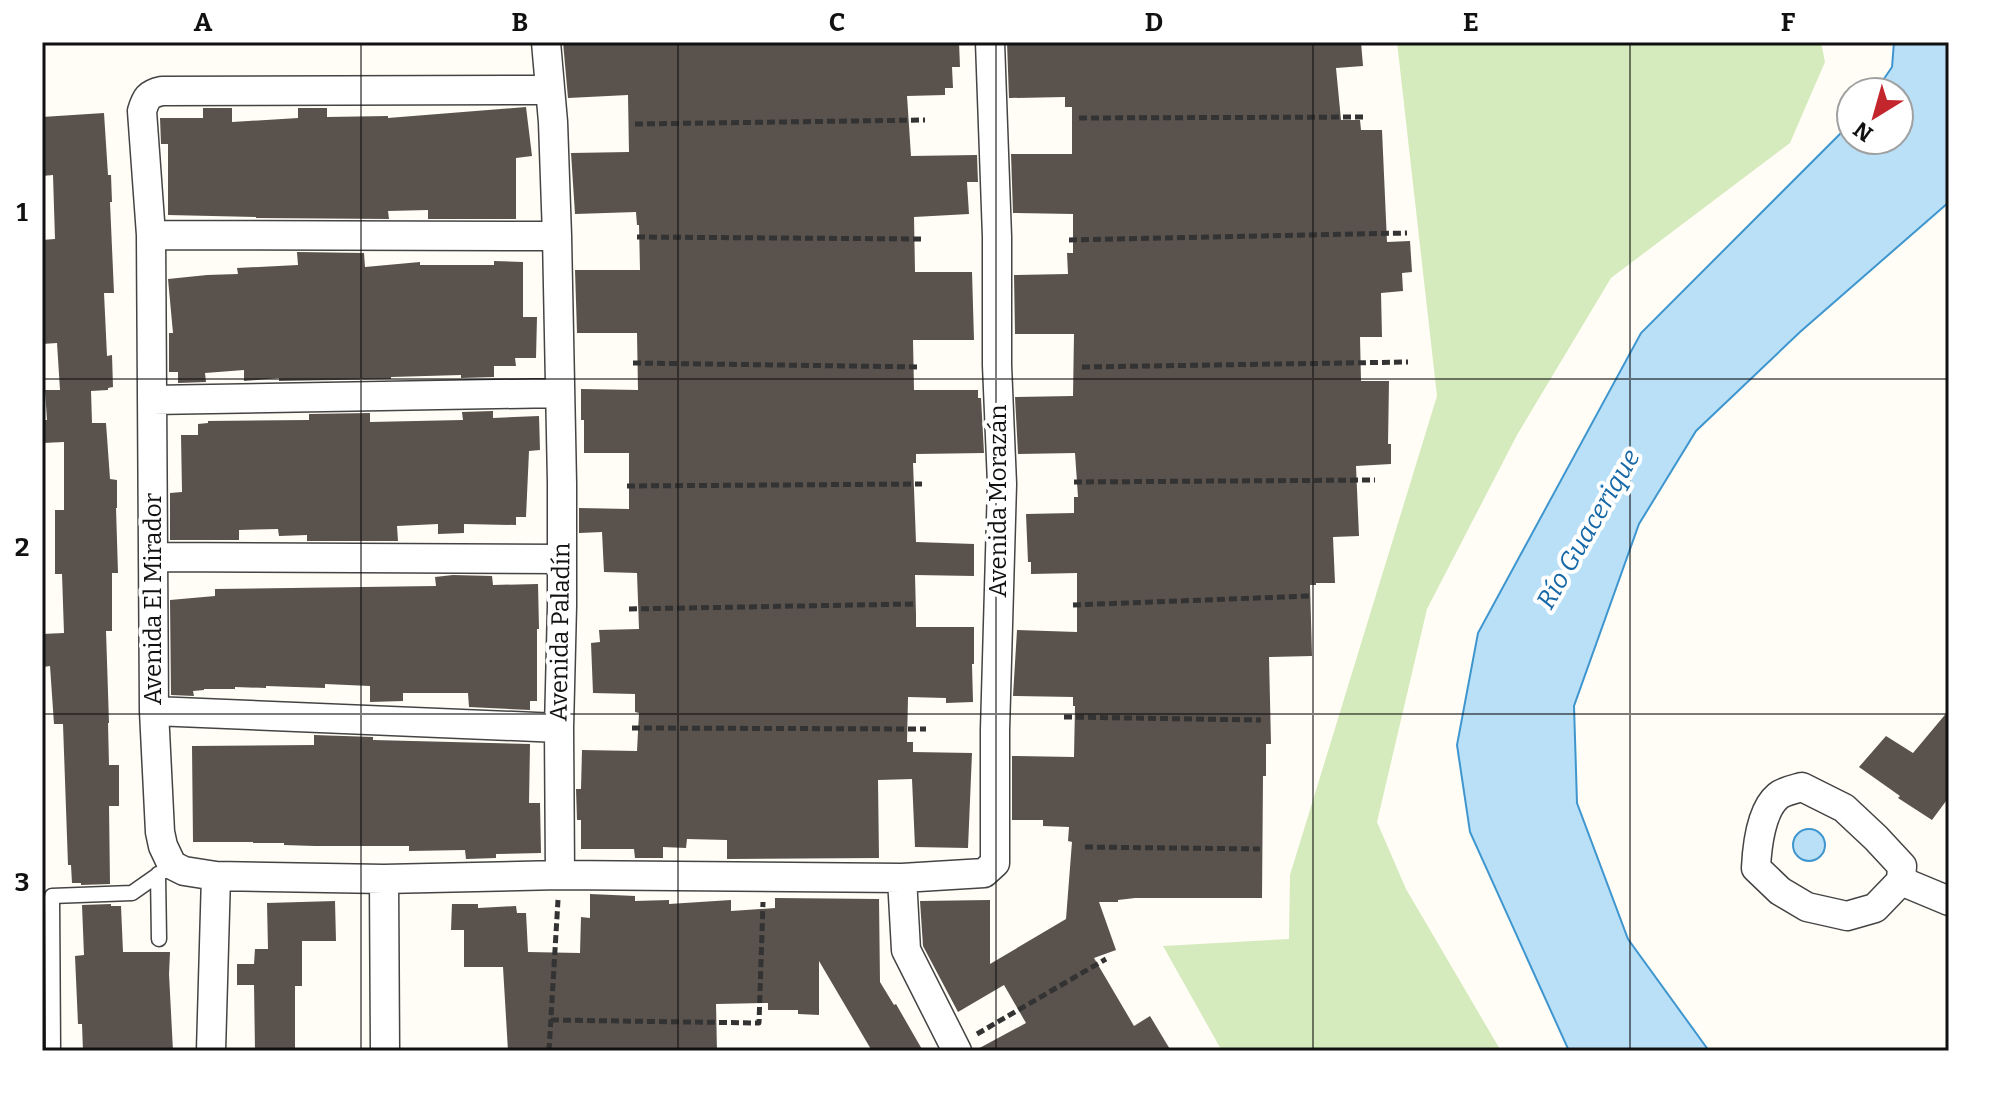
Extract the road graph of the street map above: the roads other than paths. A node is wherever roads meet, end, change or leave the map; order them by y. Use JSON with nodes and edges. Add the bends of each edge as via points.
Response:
{"nodes":[{"id":1,"x":546,"y":42,"type":"edge"},
{"id":2,"x":990,"y":42,"type":"edge"},
{"id":3,"x":549,"y":90,"type":"junction"},
{"id":4,"x":151,"y":235,"type":"junction"},
{"id":5,"x":557,"y":236,"type":"junction"},
{"id":6,"x":560,"y":393,"type":"junction"},
{"id":7,"x":152,"y":400,"type":"junction"},
{"id":8,"x":153,"y":557,"type":"junction"},
{"id":9,"x":562,"y":559,"type":"junction"},
{"id":10,"x":154,"y":711,"type":"junction"},
{"id":11,"x":559,"y":728,"type":"junction"},
{"id":12,"x":165,"y":870,"type":"junction"},
{"id":13,"x":560,"y":875,"type":"junction"},
{"id":14,"x":216,"y":876,"type":"junction"},
{"id":15,"x":902,"y":878,"type":"junction"},
{"id":16,"x":384,"y":879,"type":"junction"},
{"id":17,"x":1901,"y":881,"type":"junction"},
{"id":18,"x":1949,"y":901,"type":"edge"},
{"id":19,"x":159,"y":939,"type":"dead end"},
{"id":20,"x":956,"y":1049,"type":"edge"},
{"id":21,"x":53,"y":1051,"type":"edge"},
{"id":22,"x":211,"y":1051,"type":"edge"},
{"id":23,"x":385,"y":1051,"type":"edge"}],
"edges":[{"from":1,"to":3,"type":"street","name":"Avenida Paladín"},
{"from":2,"to":15,"type":"street","name":"Avenida Morazán","via":[[1002,484],[995,863],[984,873]]},
{"from":3,"to":4,"type":"street","name":"Avenida El Mirador","via":[[154,92],[142,111]]},
{"from":3,"to":5,"type":"street","name":"Avenida Paladín"},
{"from":4,"to":5,"type":"street"},
{"from":4,"to":7,"type":"street","name":"Avenida El Mirador"},
{"from":5,"to":6,"type":"street","name":"Avenida Paladín"},
{"from":6,"to":7,"type":"street"},
{"from":6,"to":9,"type":"street","name":"Avenida Paladín"},
{"from":7,"to":8,"type":"street","name":"Avenida El Mirador"},
{"from":8,"to":9,"type":"street"},
{"from":8,"to":10,"type":"street","name":"Avenida El Mirador"},
{"from":9,"to":11,"type":"street","name":"Avenida Paladín"},
{"from":10,"to":11,"type":"street"},
{"from":10,"to":12,"type":"street","name":"Avenida El Mirador"},
{"from":11,"to":13,"type":"street","name":"Avenida Paladín"},
{"from":12,"to":14,"type":"street"},
{"from":12,"to":19,"type":"lane"},
{"from":12,"to":21,"type":"lane","via":[[132,893],[52,896]]},
{"from":13,"to":15,"type":"street","name":"Avenida Morazán"},
{"from":13,"to":16,"type":"street"},
{"from":14,"to":16,"type":"street"},
{"from":14,"to":22,"type":"street"},
{"from":15,"to":20,"type":"street","via":[[906,950]]},
{"from":16,"to":23,"type":"street"},
{"from":17,"to":17,"type":"street","via":[[1902,866],[1876,838],[1844,808],[1802,787],[1777,797],[1765,818],[1756,868],[1807,907],[1847,916],[1875,908]]},
{"from":17,"to":18,"type":"street"}]}
